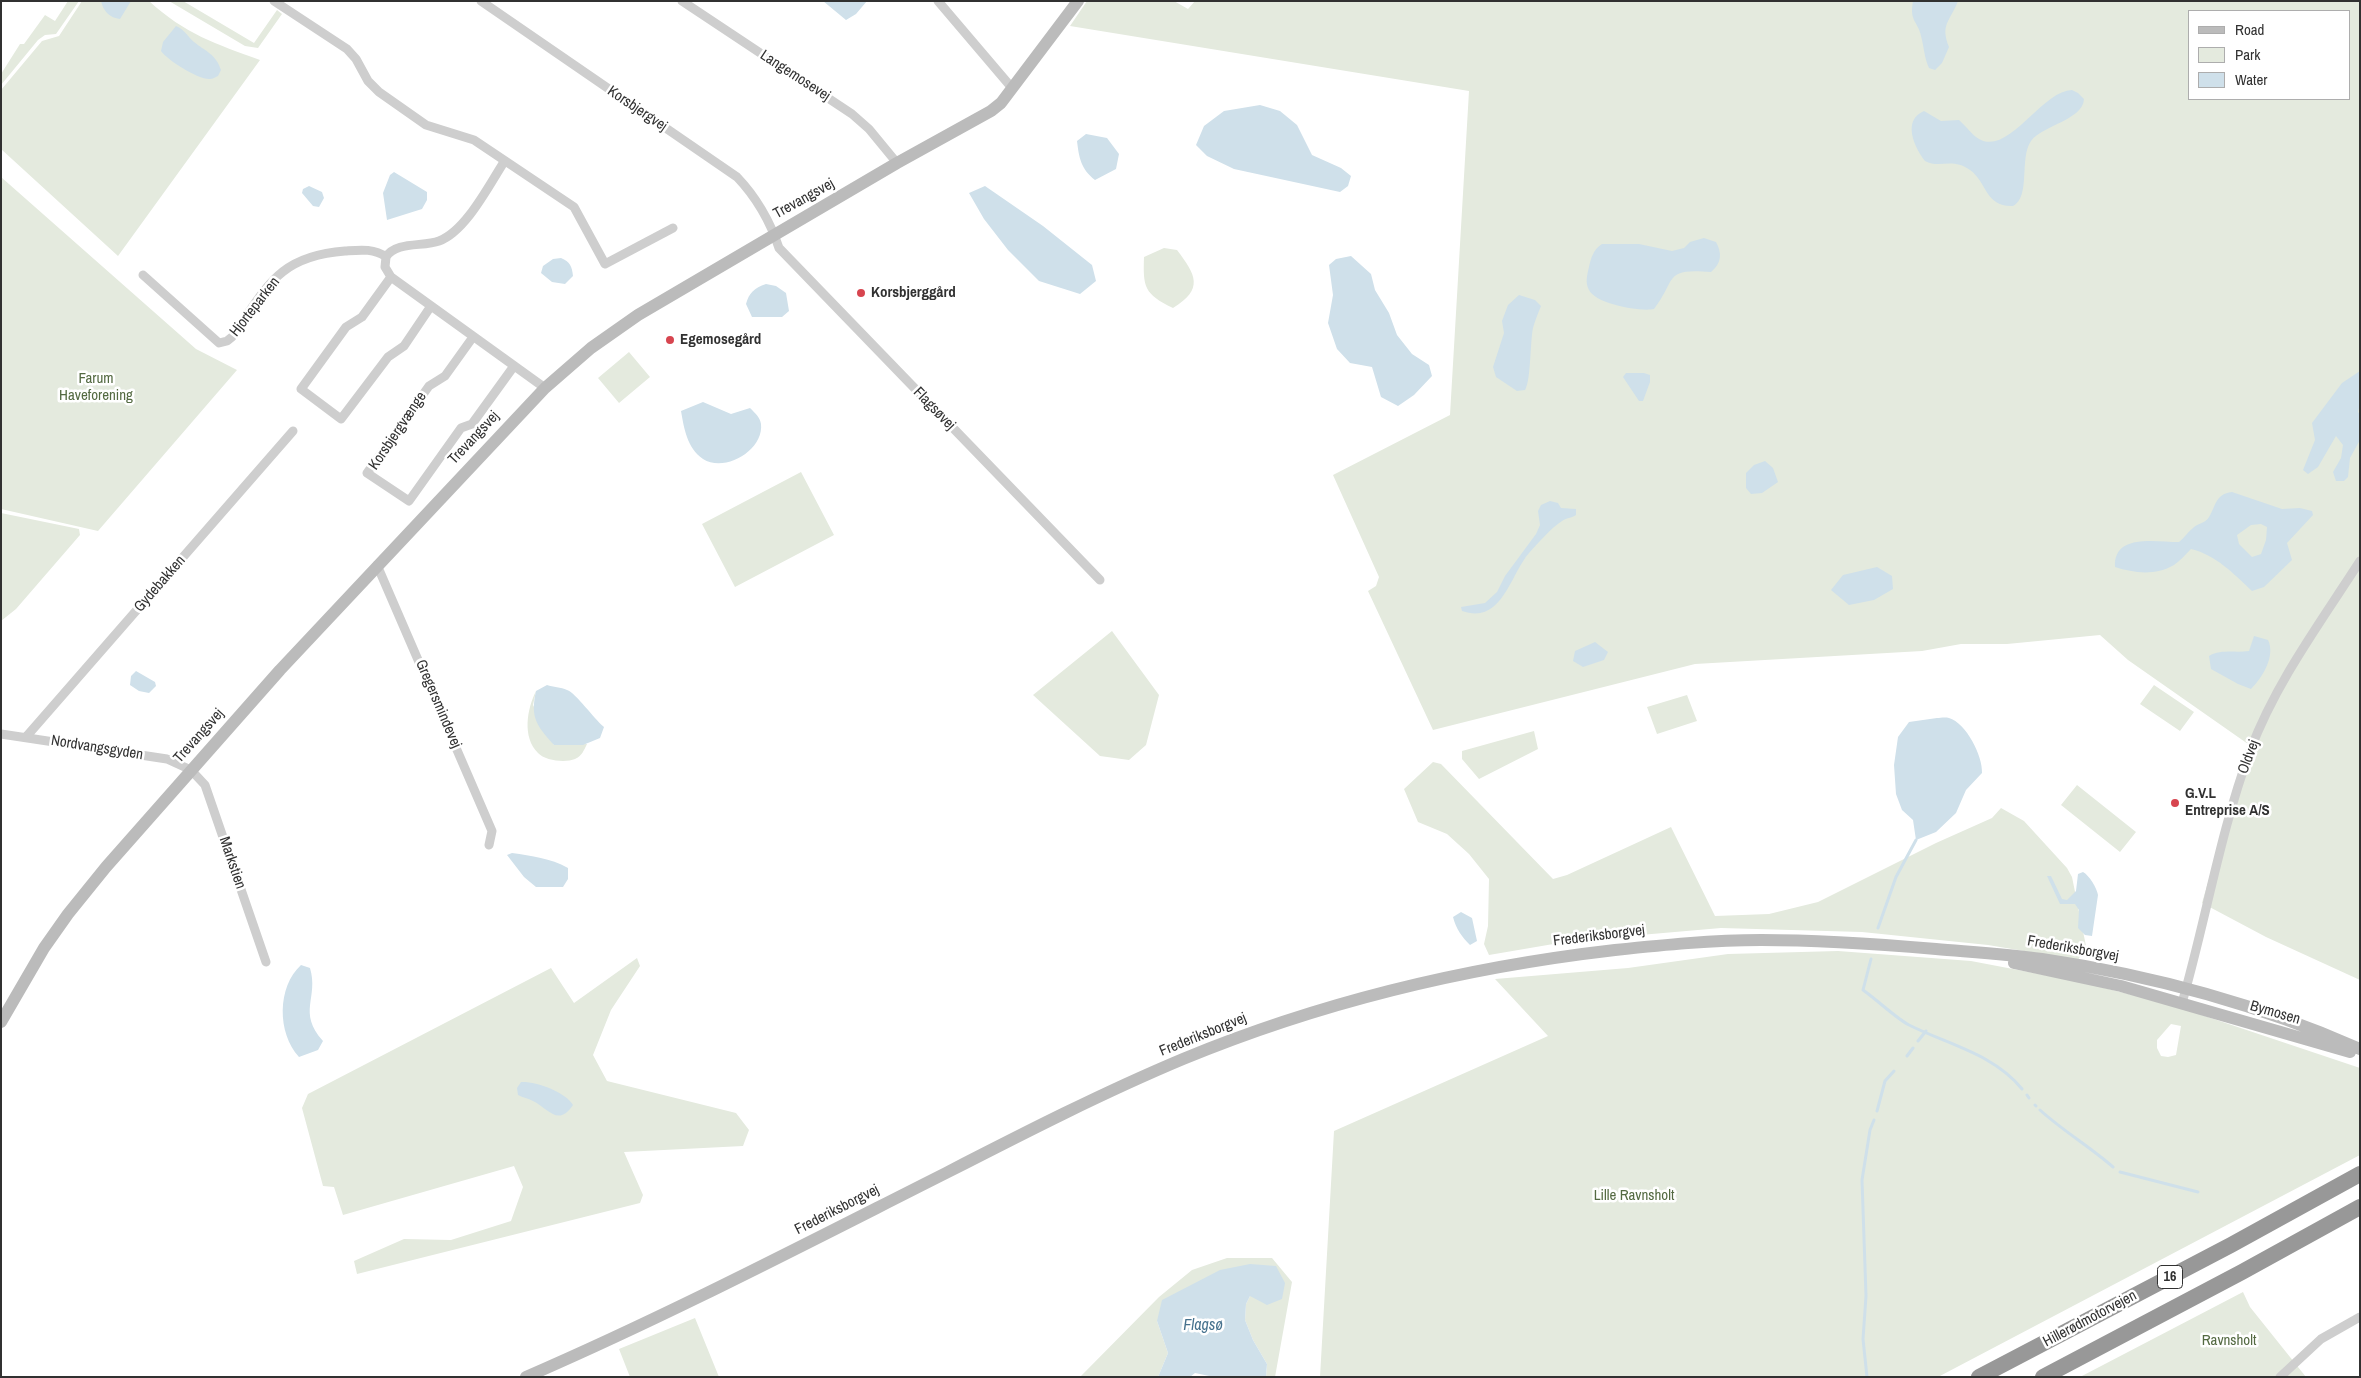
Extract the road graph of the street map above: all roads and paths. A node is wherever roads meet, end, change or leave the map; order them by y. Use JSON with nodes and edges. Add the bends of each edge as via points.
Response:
{"nodes":[{"id":1,"x":274,"y":1,"type":"edge"},
{"id":2,"x":481,"y":1,"type":"edge"},
{"id":3,"x":682,"y":1,"type":"edge"},
{"id":4,"x":938,"y":1,"type":"edge"},
{"id":5,"x":1078,"y":1,"type":"edge"},
{"id":6,"x":1012,"y":88,"type":"junction"},
{"id":7,"x":504,"y":162,"type":"junction"},
{"id":8,"x":897,"y":163,"type":"junction"},
{"id":9,"x":673,"y":228,"type":"dead end"},
{"id":10,"x":774,"y":234,"type":"junction"},
{"id":11,"x":386,"y":257,"type":"junction"},
{"id":12,"x":143,"y":275,"type":"dead end"},
{"id":13,"x":391,"y":277,"type":"junction"},
{"id":14,"x":431,"y":306,"type":"junction"},
{"id":15,"x":473,"y":337,"type":"junction"},
{"id":16,"x":514,"y":366,"type":"junction"},
{"id":17,"x":545,"y":388,"type":"junction"},
{"id":18,"x":294,"y":431,"type":"dead end"},
{"id":19,"x":2360,"y":561,"type":"edge"},
{"id":20,"x":377,"y":565,"type":"junction"},
{"id":21,"x":1100,"y":580,"type":"dead end"},
{"id":22,"x":1,"y":734,"type":"edge"},
{"id":23,"x":26,"y":737,"type":"junction"},
{"id":24,"x":191,"y":770,"type":"junction"},
{"id":25,"x":489,"y":845,"type":"dead end"},
{"id":26,"x":1953,"y":950,"type":"junction"},
{"id":27,"x":266,"y":962,"type":"dead end"},
{"id":28,"x":2185,"y":990,"type":"junction"},
{"id":29,"x":2182,"y":1003,"type":"junction"},
{"id":30,"x":1,"y":1022,"type":"edge"},
{"id":31,"x":2360,"y":1049,"type":"edge"},
{"id":32,"x":2360,"y":1056,"type":"edge"},
{"id":33,"x":2360,"y":1174,"type":"edge"},
{"id":34,"x":2360,"y":1207,"type":"edge"},
{"id":35,"x":2360,"y":1317,"type":"edge"},
{"id":36,"x":526,"y":1377,"type":"edge"},
{"id":37,"x":1979,"y":1377,"type":"edge"},
{"id":38,"x":2043,"y":1377,"type":"edge"},
{"id":39,"x":2280,"y":1377,"type":"edge"}],
"edges":[{"from":1,"to":7,"type":"street","via":[[347,49],[379,92],[426,125],[474,140]]},
{"from":2,"to":10,"type":"street","name":"Korsbjergvej","via":[[737,177],[756,199]]},
{"from":3,"to":8,"type":"street","name":"Langemosevej","via":[[852,114]]},
{"from":4,"to":6,"type":"street"},
{"from":5,"to":6,"type":"street","name":"Trevangsvej"},
{"from":6,"to":8,"type":"street","name":"Trevangsvej","via":[[991,111]]},
{"from":7,"to":9,"type":"street","via":[[574,207],[605,264]]},
{"from":7,"to":11,"type":"street","via":[[457,229],[440,241],[394,248]]},
{"from":8,"to":10,"type":"street","name":"Trevangsvej"},
{"from":10,"to":17,"type":"street","name":"Trevangsvej","via":[[638,315],[591,348]]},
{"from":10,"to":21,"type":"street","name":"Flagsøvej","via":[[779,248]]},
{"from":11,"to":12,"type":"street","name":"Hjorteparken","via":[[379,252],[363,250],[324,253],[302,259],[273,280],[232,337],[223,343],[219,343]]},
{"from":11,"to":13,"type":"street","via":[[385,267]]},
{"from":13,"to":14,"type":"street"},
{"from":13,"to":14,"type":"street","via":[[362,316],[346,327],[301,389],[341,419],[388,357],[404,346]]},
{"from":14,"to":15,"type":"street"},
{"from":15,"to":16,"type":"street"},
{"from":15,"to":16,"type":"street","name":"Korsbjergvænge","via":[[445,376],[429,386],[367,472],[409,501],[461,428],[472,424]]},
{"from":16,"to":17,"type":"street"},
{"from":17,"to":20,"type":"street","name":"Trevangsvej"},
{"from":18,"to":23,"type":"street","name":"Gydebakken"},
{"from":19,"to":28,"type":"street","name":"Oldvej","via":[[2302,648],[2271,703],[2251,750],[2234,797]]},
{"from":20,"to":24,"type":"street","name":"Trevangsvej"},
{"from":20,"to":25,"type":"street","name":"Gregersmindevej","via":[[492,831]]},
{"from":22,"to":23,"type":"street","name":"Nordvangsgyden"},
{"from":23,"to":24,"type":"street","name":"Nordvangsgyden","via":[[167,759]]},
{"from":24,"to":27,"type":"street","name":"Markstien","via":[[205,784]]},
{"from":24,"to":30,"type":"street","name":"Trevangsvej","via":[[68,914]]},
{"from":26,"to":28,"type":"street","name":"Frederiksborgvej","via":[[2042,959]]},
{"from":26,"to":29,"type":"street","name":"Frederiksborgvej","via":[[2121,986]]},
{"from":26,"to":36,"type":"street","name":"Frederiksborgvej","via":[[1767,940],[1669,944],[1557,957],[1455,974],[1362,998],[1253,1032],[1095,1098],[704,1295]]},
{"from":28,"to":29,"type":"street","name":"Oldvej"},
{"from":28,"to":31,"type":"street","name":"Bymosen","via":[[2261,1011]]},
{"from":29,"to":32,"type":"street","name":"Bymosen"},
{"from":33,"to":37,"type":"highway","name":"Hillerødmotorvejen","number":"16"},
{"from":34,"to":38,"type":"highway","name":"Hillerødmotorvejen","number":"16"},
{"from":35,"to":39,"type":"street","via":[[2321,1339]]}]}
